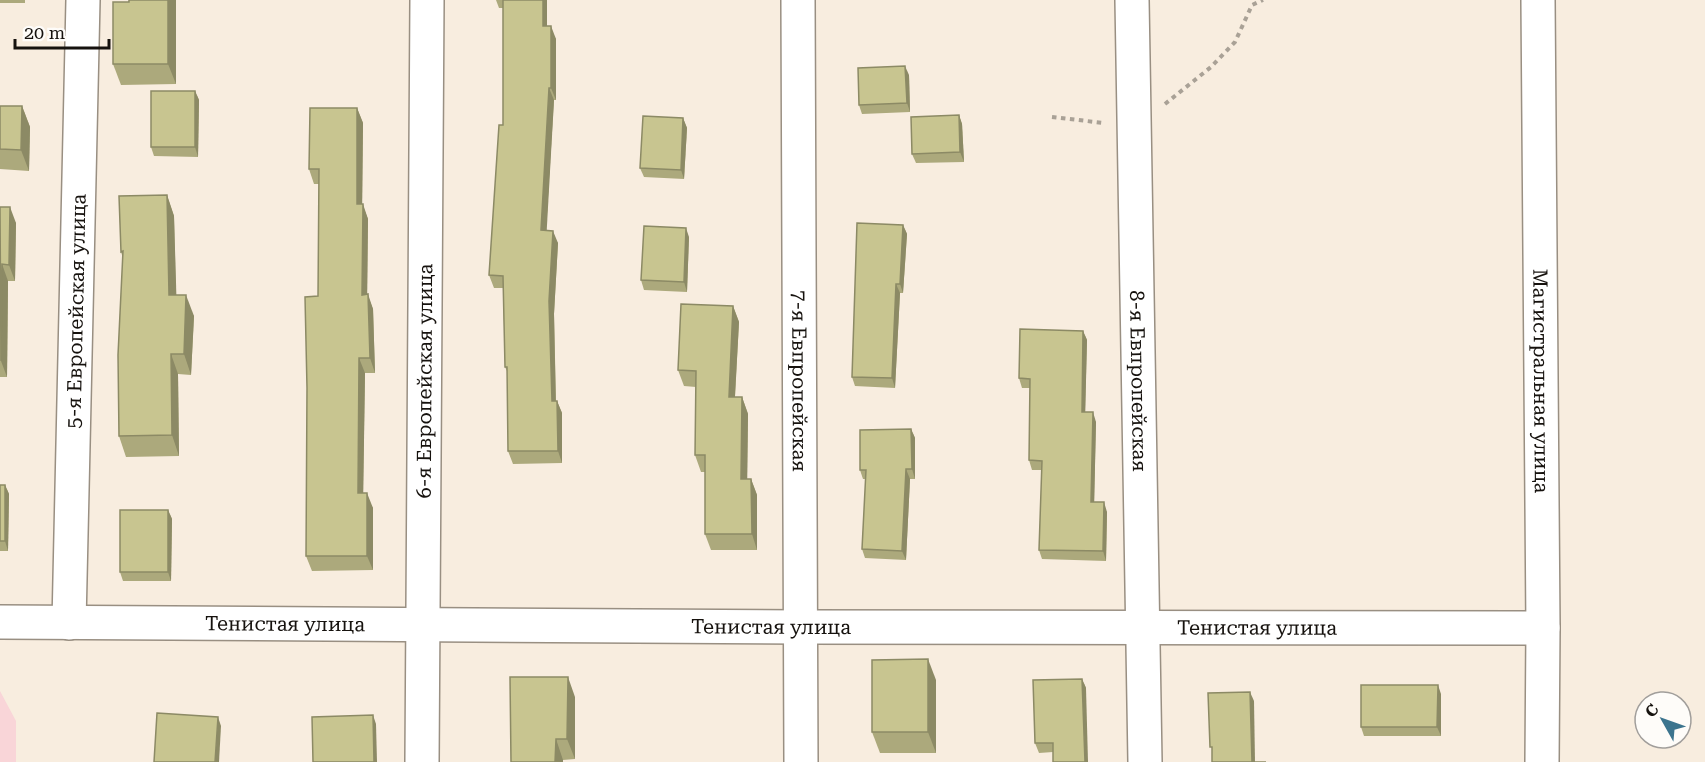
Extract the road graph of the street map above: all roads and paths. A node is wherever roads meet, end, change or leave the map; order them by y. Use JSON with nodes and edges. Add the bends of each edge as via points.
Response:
{"nodes":[{"id":1,"x":83,"y":0,"type":"edge"},
{"id":2,"x":427,"y":0,"type":"edge"},
{"id":3,"x":798,"y":0,"type":"edge"},
{"id":4,"x":1132,"y":0,"type":"edge"},
{"id":5,"x":1263,"y":0,"type":"edge"},
{"id":6,"x":1538,"y":0,"type":"edge"},
{"id":7,"x":1052,"y":117,"type":"dead end"},
{"id":8,"x":1134,"y":129,"type":"junction"},
{"id":9,"x":0,"y":622,"type":"edge"},
{"id":10,"x":69,"y":623,"type":"junction"},
{"id":11,"x":423,"y":624,"type":"junction"},
{"id":12,"x":801,"y":627,"type":"junction"},
{"id":13,"x":1143,"y":627,"type":"junction"},
{"id":14,"x":1543,"y":628,"type":"junction"},
{"id":15,"x":422,"y":762,"type":"edge"},
{"id":16,"x":801,"y":762,"type":"edge"},
{"id":17,"x":1145,"y":762,"type":"edge"},
{"id":18,"x":1542,"y":762,"type":"edge"}],
"edges":[{"from":1,"to":10,"type":"street","name":"5-я Европейская улица"},
{"from":2,"to":11,"type":"street","name":"6-я Европейская улица"},
{"from":3,"to":12,"type":"street","name":"7-я Евпропейская"},
{"from":4,"to":8,"type":"street","name":"8-я Евпропейская"},
{"from":5,"to":8,"type":"path","via":[[1252,5],[1235,42]]},
{"from":6,"to":14,"type":"street","name":"Магистральная улица"},
{"from":7,"to":8,"type":"path"},
{"from":8,"to":13,"type":"street","name":"8-я Евпропейская"},
{"from":9,"to":10,"type":"street","name":"Тенистая улица"},
{"from":10,"to":11,"type":"street","name":"Тенистая улица"},
{"from":11,"to":12,"type":"street","name":"Тенистая улица"},
{"from":11,"to":15,"type":"street","name":"6-я Европейская улица"},
{"from":12,"to":13,"type":"street","name":"Тенистая улица"},
{"from":12,"to":16,"type":"street","name":"7-я Евпропейская"},
{"from":13,"to":14,"type":"street","name":"Тенистая улица"},
{"from":13,"to":17,"type":"street","name":"8-я Евпропейская"},
{"from":14,"to":18,"type":"street","name":"Магистральная улица"}]}
